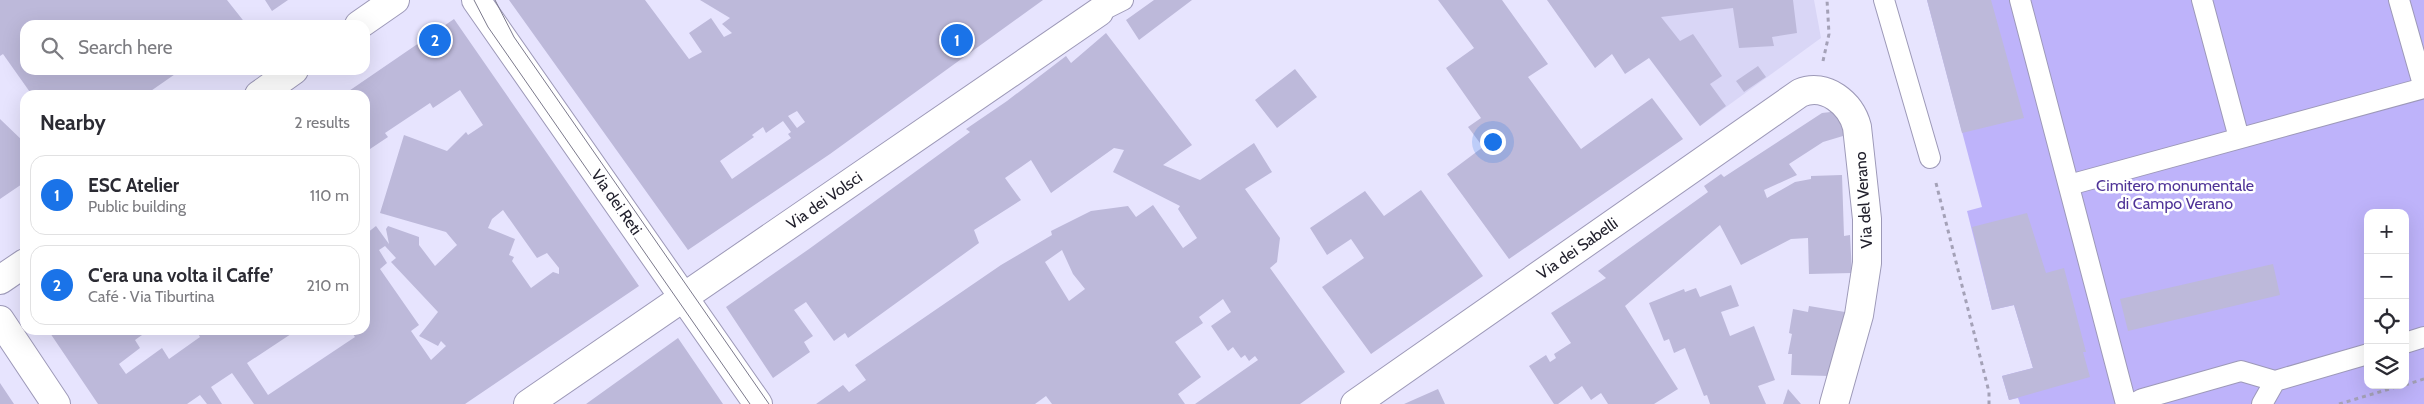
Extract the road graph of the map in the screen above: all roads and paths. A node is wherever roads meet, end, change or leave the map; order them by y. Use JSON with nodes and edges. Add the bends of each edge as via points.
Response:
{"nodes":[{"id":1,"x":395,"y":0,"type":"edge"},
{"id":2,"x":476,"y":0,"type":"edge"},
{"id":3,"x":1123,"y":0,"type":"edge"},
{"id":4,"x":1827,"y":0,"type":"edge"},
{"id":5,"x":1884,"y":0,"type":"edge"},
{"id":6,"x":2020,"y":0,"type":"edge"},
{"id":7,"x":2202,"y":0,"type":"edge"},
{"id":8,"x":2399,"y":0,"type":"edge"},
{"id":9,"x":1099,"y":12,"type":"joint"},
{"id":10,"x":366,"y":20,"type":"edge"},
{"id":11,"x":1821,"y":67,"type":"dead end"},
{"id":12,"x":287,"y":75,"type":"edge"},
{"id":13,"x":2424,"y":88,"type":"edge"},
{"id":14,"x":266,"y":90,"type":"edge"},
{"id":15,"x":1800,"y":93,"type":"joint"},
{"id":16,"x":2239,"y":138,"type":"junction"},
{"id":17,"x":1930,"y":158,"type":"joint"},
{"id":18,"x":2069,"y":185,"type":"junction"},
{"id":19,"x":20,"y":266,"type":"edge"},
{"id":20,"x":0,"y":280,"type":"edge"},
{"id":21,"x":684,"y":297,"type":"junction"},
{"id":22,"x":0,"y":320,"type":"edge"},
{"id":23,"x":2424,"y":337,"type":"edge"},
{"id":24,"x":2409,"y":342,"type":"edge"},
{"id":25,"x":2364,"y":355,"type":"edge"},
{"id":26,"x":2424,"y":379,"type":"edge"},
{"id":27,"x":2275,"y":381,"type":"junction"},
{"id":28,"x":2409,"y":384,"type":"edge"},
{"id":29,"x":2390,"y":389,"type":"edge"},
{"id":30,"x":56,"y":404,"type":"edge"},
{"id":31,"x":528,"y":404,"type":"edge"},
{"id":32,"x":758,"y":404,"type":"edge"},
{"id":33,"x":1355,"y":404,"type":"edge"},
{"id":34,"x":1834,"y":404,"type":"edge"},
{"id":35,"x":1989,"y":404,"type":"edge"},
{"id":36,"x":2126,"y":404,"type":"edge"},
{"id":37,"x":2133,"y":404,"type":"edge"},
{"id":38,"x":2262,"y":404,"type":"edge"},
{"id":39,"x":2339,"y":404,"type":"edge"}],
"edges":[{"from":1,"to":10,"type":"street"},
{"from":2,"to":21,"type":"street","name":"Via dei Reti"},
{"from":3,"to":9,"type":"lane","name":"Via dei Volsci"},
{"from":4,"to":11,"type":"path","via":[[1829,34]]},
{"from":5,"to":17,"type":"lane"},
{"from":6,"to":18,"type":"lane"},
{"from":7,"to":16,"type":"lane"},
{"from":8,"to":13,"type":"lane"},
{"from":9,"to":21,"type":"street","name":"Via dei Volsci"},
{"from":12,"to":14,"type":"street"},
{"from":13,"to":16,"type":"lane"},
{"from":15,"to":33,"type":"street","name":"Via dei Sabelli"},
{"from":15,"to":34,"type":"street","name":"Via del Verano","via":[[1813,90],[1840,99],[1853,114],[1857,127],[1867,219],[1865,288]]},
{"from":16,"to":18,"type":"lane"},
{"from":17,"to":35,"type":"path","via":[[1989,392]]},
{"from":18,"to":36,"type":"lane"},
{"from":19,"to":20,"type":"street"},
{"from":21,"to":31,"type":"street","name":"Via dei Volsci"},
{"from":21,"to":32,"type":"street","name":"Via dei Reti"},
{"from":22,"to":30,"type":"street"},
{"from":23,"to":24,"type":"lane"},
{"from":25,"to":27,"type":"lane"},
{"from":26,"to":28,"type":"path"},
{"from":27,"to":37,"type":"lane","via":[[2241,371]]},
{"from":27,"to":38,"type":"lane"},
{"from":29,"to":39,"type":"path"}]}
